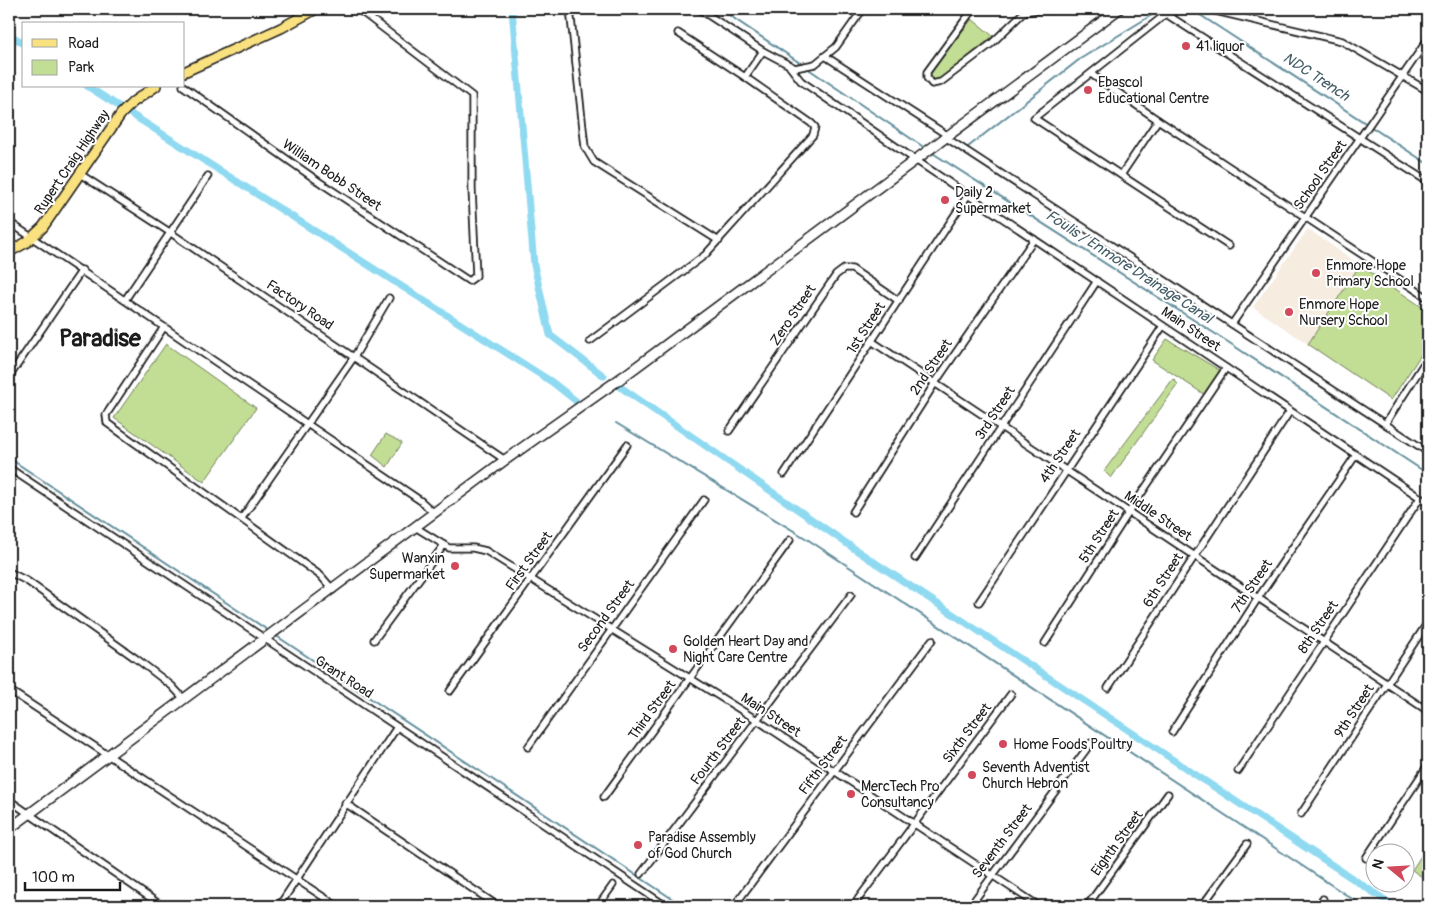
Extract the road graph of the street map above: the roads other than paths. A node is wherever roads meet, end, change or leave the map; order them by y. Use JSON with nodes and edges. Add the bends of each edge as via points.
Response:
{"nodes":[{"id":1,"x":316,"y":9,"type":"edge"},
{"id":2,"x":358,"y":9,"type":"edge"},
{"id":3,"x":570,"y":9,"type":"edge"},
{"id":4,"x":700,"y":9,"type":"edge"},
{"id":5,"x":862,"y":9,"type":"edge"},
{"id":6,"x":973,"y":9,"type":"edge"},
{"id":7,"x":1082,"y":9,"type":"edge"},
{"id":8,"x":1119,"y":9,"type":"edge"},
{"id":9,"x":1208,"y":9,"type":"edge"},
{"id":10,"x":1022,"y":10,"type":"edge"},
{"id":11,"x":1163,"y":12,"type":"edge"},
{"id":12,"x":678,"y":34,"type":"dead end"},
{"id":13,"x":1428,"y":39,"type":"edge"},
{"id":14,"x":763,"y":51,"type":"junction"},
{"id":15,"x":825,"y":56,"type":"junction"},
{"id":16,"x":792,"y":67,"type":"junction"},
{"id":17,"x":185,"y":72,"type":"edge"},
{"id":18,"x":1091,"y":74,"type":"junction"},
{"id":19,"x":1403,"y":75,"type":"junction"},
{"id":20,"x":745,"y":77,"type":"junction"},
{"id":21,"x":185,"y":87,"type":"edge"},
{"id":22,"x":153,"y":88,"type":"edge"},
{"id":23,"x":1428,"y":91,"type":"edge"},
{"id":24,"x":1158,"y":120,"type":"junction"},
{"id":25,"x":946,"y":136,"type":"junction"},
{"id":26,"x":1360,"y":139,"type":"junction"},
{"id":27,"x":914,"y":159,"type":"junction"},
{"id":28,"x":80,"y":174,"type":"junction"},
{"id":29,"x":1121,"y":174,"type":"junction"},
{"id":30,"x":208,"y":176,"type":"dead end"},
{"id":31,"x":1428,"y":182,"type":"edge"},
{"id":32,"x":968,"y":195,"type":"junction"},
{"id":33,"x":1306,"y":218,"type":"junction"},
{"id":34,"x":9,"y":222,"type":"edge"},
{"id":35,"x":171,"y":233,"type":"junction"},
{"id":36,"x":34,"y":237,"type":"junction"},
{"id":37,"x":1034,"y":239,"type":"junction"},
{"id":38,"x":719,"y":241,"type":"junction"},
{"id":39,"x":1229,"y":246,"type":"dead end"},
{"id":40,"x":9,"y":252,"type":"edge"},
{"id":41,"x":82,"y":270,"type":"junction"},
{"id":42,"x":1096,"y":281,"type":"junction"},
{"id":43,"x":389,"y":298,"type":"dead end"},
{"id":44,"x":1428,"y":298,"type":"edge"},
{"id":45,"x":126,"y":300,"type":"junction"},
{"id":46,"x":899,"y":301,"type":"junction"},
{"id":47,"x":1232,"y":324,"type":"junction"},
{"id":48,"x":164,"y":326,"type":"junction"},
{"id":49,"x":1163,"y":326,"type":"junction"},
{"id":50,"x":590,"y":341,"type":"dead end"},
{"id":51,"x":873,"y":342,"type":"junction"},
{"id":52,"x":354,"y":357,"type":"junction"},
{"id":53,"x":1428,"y":357,"type":"edge"},
{"id":54,"x":1226,"y":368,"type":"junction"},
{"id":55,"x":9,"y":377,"type":"edge"},
{"id":56,"x":935,"y":383,"type":"junction"},
{"id":57,"x":1290,"y":411,"type":"junction"},
{"id":58,"x":306,"y":424,"type":"junction"},
{"id":59,"x":1385,"y":424,"type":"junction"},
{"id":60,"x":1001,"y":427,"type":"junction"},
{"id":61,"x":729,"y":431,"type":"dead end"},
{"id":62,"x":627,"y":445,"type":"dead end"},
{"id":63,"x":1428,"y":452,"type":"edge"},
{"id":64,"x":1356,"y":455,"type":"junction"},
{"id":65,"x":505,"y":460,"type":"junction"},
{"id":66,"x":9,"y":468,"type":"edge"},
{"id":67,"x":1066,"y":470,"type":"junction"},
{"id":68,"x":784,"y":474,"type":"dead end"},
{"id":69,"x":1420,"y":498,"type":"junction"},
{"id":70,"x":704,"y":500,"type":"dead end"},
{"id":71,"x":1428,"y":503,"type":"edge"},
{"id":72,"x":430,"y":512,"type":"junction"},
{"id":73,"x":853,"y":512,"type":"dead end"},
{"id":74,"x":1129,"y":512,"type":"junction"},
{"id":75,"x":242,"y":518,"type":"junction"},
{"id":76,"x":414,"y":527,"type":"junction"},
{"id":77,"x":790,"y":540,"type":"dead end"},
{"id":78,"x":444,"y":545,"type":"junction"},
{"id":79,"x":1194,"y":555,"type":"junction"},
{"id":80,"x":914,"y":558,"type":"dead end"},
{"id":81,"x":9,"y":572,"type":"edge"},
{"id":82,"x":531,"y":578,"type":"junction"},
{"id":83,"x":331,"y":587,"type":"junction"},
{"id":84,"x":851,"y":595,"type":"dead end"},
{"id":85,"x":1258,"y":598,"type":"junction"},
{"id":86,"x":979,"y":602,"type":"dead end"},
{"id":87,"x":1428,"y":622,"type":"edge"},
{"id":88,"x":612,"y":629,"type":"junction"},
{"id":89,"x":265,"y":640,"type":"junction"},
{"id":90,"x":374,"y":640,"type":"dead end"},
{"id":91,"x":932,"y":640,"type":"dead end"},
{"id":92,"x":1324,"y":641,"type":"junction"},
{"id":93,"x":1046,"y":643,"type":"dead end"},
{"id":94,"x":690,"y":678,"type":"junction"},
{"id":95,"x":1387,"y":684,"type":"junction"},
{"id":96,"x":1108,"y":688,"type":"dead end"},
{"id":97,"x":9,"y":690,"type":"edge"},
{"id":98,"x":450,"y":691,"type":"dead end"},
{"id":99,"x":1011,"y":694,"type":"dead end"},
{"id":100,"x":184,"y":699,"type":"junction"},
{"id":101,"x":1428,"y":711,"type":"edge"},
{"id":102,"x":757,"y":720,"type":"junction"},
{"id":103,"x":397,"y":727,"type":"junction"},
{"id":104,"x":1172,"y":732,"type":"dead end"},
{"id":105,"x":1091,"y":743,"type":"dead end"},
{"id":106,"x":528,"y":747,"type":"dead end"},
{"id":107,"x":108,"y":757,"type":"junction"},
{"id":108,"x":1428,"y":765,"type":"edge"},
{"id":109,"x":835,"y":770,"type":"junction"},
{"id":110,"x":1238,"y":771,"type":"dead end"},
{"id":111,"x":1168,"y":794,"type":"dead end"},
{"id":112,"x":604,"y":797,"type":"dead end"},
{"id":113,"x":9,"y":800,"type":"edge"},
{"id":114,"x":345,"y":804,"type":"junction"},
{"id":115,"x":29,"y":814,"type":"junction"},
{"id":116,"x":1301,"y":814,"type":"dead end"},
{"id":117,"x":915,"y":823,"type":"junction"},
{"id":118,"x":9,"y":829,"type":"edge"},
{"id":119,"x":1377,"y":842,"type":"edge"},
{"id":120,"x":1247,"y":844,"type":"dead end"},
{"id":121,"x":641,"y":874,"type":"dead end"},
{"id":122,"x":993,"y":874,"type":"junction"},
{"id":123,"x":297,"y":880,"type":"junction"},
{"id":124,"x":613,"y":885,"type":"dead end"},
{"id":125,"x":1323,"y":899,"type":"dead end"},
{"id":126,"x":162,"y":906,"type":"edge"},
{"id":127,"x":279,"y":906,"type":"edge"},
{"id":128,"x":336,"y":906,"type":"edge"},
{"id":129,"x":498,"y":906,"type":"edge"},
{"id":130,"x":598,"y":906,"type":"edge"},
{"id":131,"x":666,"y":906,"type":"edge"},
{"id":132,"x":734,"y":906,"type":"edge"},
{"id":133,"x":853,"y":906,"type":"edge"},
{"id":134,"x":970,"y":906,"type":"edge"},
{"id":135,"x":1038,"y":906,"type":"edge"},
{"id":136,"x":1086,"y":906,"type":"edge"},
{"id":137,"x":1202,"y":906,"type":"edge"},
{"id":138,"x":1318,"y":906,"type":"edge"}],
"edges":[{"from":1,"to":17,"type":"main road"},
{"from":2,"to":21,"type":"street","name":"William Bobb Street","via":[[472,96],[476,276],[469,281]]},
{"from":3,"to":38,"type":"street","via":[[585,146],[594,162]]},
{"from":4,"to":14,"type":"street","name":"Main Street"},
{"from":5,"to":15,"type":"street","via":[[836,47]]},
{"from":6,"to":10,"type":"street","via":[[927,72],[932,84],[941,82],[991,44]]},
{"from":7,"to":10,"type":"street"},
{"from":8,"to":25,"type":"main road"},
{"from":9,"to":19,"type":"street","via":[[1342,41]]},
{"from":11,"to":18,"type":"street"},
{"from":11,"to":26,"type":"street"},
{"from":12,"to":20,"type":"street"},
{"from":13,"to":19,"type":"street","name":"School Street"},
{"from":14,"to":16,"type":"street","name":"Main Street"},
{"from":14,"to":20,"type":"street"},
{"from":15,"to":16,"type":"street","via":[[815,64]]},
{"from":15,"to":25,"type":"street"},
{"from":16,"to":27,"type":"street","name":"Main Street","via":[[801,81]]},
{"from":18,"to":24,"type":"street"},
{"from":18,"to":29,"type":"street","via":[[1034,118]]},
{"from":19,"to":23,"type":"street"},
{"from":19,"to":26,"type":"street","name":"School Street"},
{"from":20,"to":38,"type":"street","via":[[815,127],[813,135]]},
{"from":22,"to":28,"type":"main road","name":"Rupert Craig Highway","via":[[124,111]]},
{"from":24,"to":29,"type":"street"},
{"from":24,"to":33,"type":"street"},
{"from":25,"to":27,"type":"main road"},
{"from":25,"to":47,"type":"street"},
{"from":26,"to":31,"type":"street"},
{"from":26,"to":33,"type":"street","name":"School Street"},
{"from":27,"to":32,"type":"street","name":"Main Street"},
{"from":27,"to":65,"type":"main road","via":[[615,383]]},
{"from":28,"to":35,"type":"street","name":"Factory Road"},
{"from":28,"to":36,"type":"main road","name":"Rupert Craig Highway"},
{"from":29,"to":39,"type":"street"},
{"from":30,"to":35,"type":"street"},
{"from":32,"to":37,"type":"street","name":"Main Street"},
{"from":32,"to":46,"type":"street","name":"1st Street"},
{"from":33,"to":44,"type":"street"},
{"from":33,"to":47,"type":"street","name":"School Street"},
{"from":34,"to":36,"type":"street"},
{"from":35,"to":45,"type":"street"},
{"from":35,"to":52,"type":"street","name":"Factory Road"},
{"from":36,"to":40,"type":"main road","name":"Rupert Craig Highway"},
{"from":36,"to":41,"type":"street"},
{"from":37,"to":42,"type":"street","name":"Main Street"},
{"from":37,"to":56,"type":"street","name":"2nd Street"},
{"from":38,"to":50,"type":"street"},
{"from":41,"to":45,"type":"street"},
{"from":41,"to":55,"type":"street"},
{"from":42,"to":49,"type":"street","name":"Main Street"},
{"from":42,"to":60,"type":"street","name":"3rd Street"},
{"from":43,"to":52,"type":"street"},
{"from":45,"to":48,"type":"street"},
{"from":46,"to":51,"type":"street","name":"1st Street"},
{"from":46,"to":61,"type":"street","name":"Zero Street","via":[[852,269],[844,269],[836,275]]},
{"from":47,"to":59,"type":"street"},
{"from":48,"to":58,"type":"street"},
{"from":48,"to":75,"type":"street","via":[[106,415],[107,423]]},
{"from":49,"to":54,"type":"street","name":"Main Street"},
{"from":49,"to":67,"type":"street","name":"4th Street"},
{"from":51,"to":56,"type":"street","name":"Middle Street"},
{"from":51,"to":68,"type":"street","name":"1st Street"},
{"from":52,"to":58,"type":"street"},
{"from":52,"to":65,"type":"street","name":"Factory Road"},
{"from":53,"to":59,"type":"street"},
{"from":54,"to":57,"type":"street","name":"Main Street"},
{"from":54,"to":74,"type":"street","name":"5th Street"},
{"from":56,"to":60,"type":"street","name":"Middle Street"},
{"from":56,"to":73,"type":"street","name":"2nd Street"},
{"from":57,"to":64,"type":"street","name":"Main Street"},
{"from":57,"to":79,"type":"street","name":"6th Street"},
{"from":58,"to":72,"type":"street","via":[[421,502]]},
{"from":58,"to":75,"type":"street"},
{"from":59,"to":63,"type":"street"},
{"from":60,"to":67,"type":"street","name":"Middle Street"},
{"from":60,"to":80,"type":"street","name":"3rd Street"},
{"from":62,"to":82,"type":"street","name":"First Street"},
{"from":64,"to":69,"type":"street","name":"Main Street"},
{"from":64,"to":85,"type":"street","name":"7th Street"},
{"from":65,"to":72,"type":"main road"},
{"from":66,"to":89,"type":"street","name":"Grant Road"},
{"from":67,"to":74,"type":"street","name":"Middle Street"},
{"from":67,"to":86,"type":"street","name":"4th Street"},
{"from":69,"to":71,"type":"street","name":"Main Street"},
{"from":69,"to":92,"type":"street","name":"8th Street"},
{"from":70,"to":88,"type":"street","name":"Second Street"},
{"from":72,"to":76,"type":"main road"},
{"from":74,"to":79,"type":"street","name":"Middle Street"},
{"from":74,"to":93,"type":"street","name":"5th Street"},
{"from":75,"to":83,"type":"street","via":[[321,576]]},
{"from":76,"to":78,"type":"street"},
{"from":76,"to":83,"type":"main road"},
{"from":77,"to":94,"type":"street","name":"Third Street"},
{"from":78,"to":82,"type":"street","name":"Main Street","via":[[486,551]]},
{"from":78,"to":90,"type":"street"},
{"from":79,"to":85,"type":"street","name":"Middle Street"},
{"from":79,"to":96,"type":"street","name":"6th Street"},
{"from":81,"to":100,"type":"street","via":[[138,660]]},
{"from":82,"to":88,"type":"street","name":"Main Street"},
{"from":82,"to":98,"type":"street","name":"First Street"},
{"from":83,"to":89,"type":"main road"},
{"from":84,"to":102,"type":"street","name":"Fourth Street"},
{"from":85,"to":92,"type":"street","name":"Middle Street"},
{"from":85,"to":104,"type":"street","name":"7th Street"},
{"from":87,"to":95,"type":"street","name":"9th Street"},
{"from":88,"to":94,"type":"street","name":"Main Street"},
{"from":88,"to":106,"type":"street","name":"Second Street"},
{"from":89,"to":100,"type":"main road"},
{"from":89,"to":103,"type":"street","name":"Grant Road"},
{"from":91,"to":109,"type":"street","name":"Fifth Street"},
{"from":92,"to":95,"type":"street","name":"Middle Street"},
{"from":92,"to":110,"type":"street","name":"8th Street"},
{"from":94,"to":102,"type":"street","name":"Main Street"},
{"from":94,"to":112,"type":"street","name":"Third Street"},
{"from":95,"to":101,"type":"street","name":"Middle Street"},
{"from":95,"to":116,"type":"street","name":"9th Street"},
{"from":97,"to":107,"type":"street"},
{"from":99,"to":117,"type":"street","name":"Sixth Street"},
{"from":100,"to":107,"type":"main road"},
{"from":102,"to":109,"type":"street","name":"Main Street"},
{"from":102,"to":121,"type":"street","name":"Fourth Street"},
{"from":103,"to":114,"type":"street"},
{"from":103,"to":131,"type":"street","name":"Grant Road"},
{"from":105,"to":122,"type":"street","name":"Seventh Street"},
{"from":107,"to":115,"type":"main road"},
{"from":107,"to":123,"type":"street"},
{"from":108,"to":119,"type":"street"},
{"from":109,"to":117,"type":"street","name":"Main Street"},
{"from":109,"to":132,"type":"street","name":"Fifth Street"},
{"from":111,"to":136,"type":"street","name":"Eighth Street"},
{"from":113,"to":115,"type":"street"},
{"from":114,"to":123,"type":"street"},
{"from":114,"to":129,"type":"street"},
{"from":115,"to":118,"type":"main road"},
{"from":115,"to":126,"type":"street"},
{"from":117,"to":122,"type":"street","name":"Main Street"},
{"from":117,"to":133,"type":"street","name":"Sixth Street"},
{"from":120,"to":137,"type":"street"},
{"from":122,"to":134,"type":"street","name":"Seventh Street"},
{"from":122,"to":135,"type":"street","name":"Main Street"},
{"from":123,"to":127,"type":"street"},
{"from":123,"to":128,"type":"street"},
{"from":124,"to":130,"type":"street"},
{"from":125,"to":138,"type":"street"}]}
